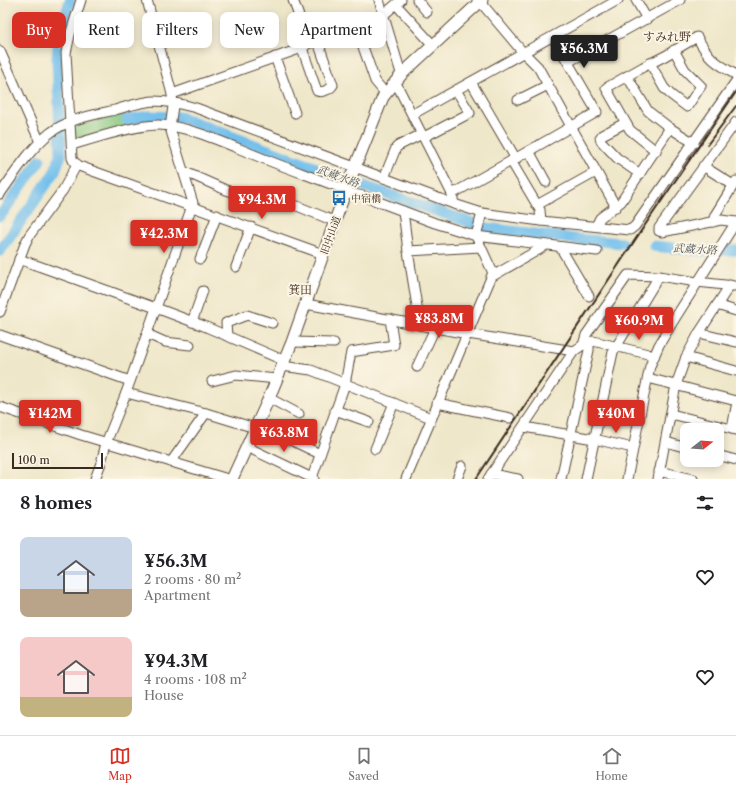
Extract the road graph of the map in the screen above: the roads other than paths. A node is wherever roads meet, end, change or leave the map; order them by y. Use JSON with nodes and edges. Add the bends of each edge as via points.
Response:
{"nodes":[{"id":1,"x":81,"y":0,"type":"edge"},
{"id":2,"x":147,"y":0,"type":"edge"},
{"id":3,"x":293,"y":0,"type":"edge"},
{"id":4,"x":379,"y":0,"type":"edge"},
{"id":5,"x":417,"y":0,"type":"edge"},
{"id":6,"x":618,"y":0,"type":"edge"},
{"id":7,"x":636,"y":0,"type":"edge"},
{"id":8,"x":680,"y":0,"type":"edge"},
{"id":9,"x":480,"y":1,"type":"edge"},
{"id":10,"x":400,"y":4,"type":"edge"},
{"id":11,"x":298,"y":12,"type":"edge"},
{"id":12,"x":383,"y":12,"type":"edge"},
{"id":13,"x":427,"y":12,"type":"dead end"},
{"id":14,"x":386,"y":14,"type":"edge"},
{"id":15,"x":647,"y":19,"type":"junction"},
{"id":16,"x":386,"y":22,"type":"edge"},
{"id":17,"x":554,"y":37,"type":"junction"},
{"id":18,"x":433,"y":45,"type":"junction"},
{"id":19,"x":301,"y":48,"type":"edge"},
{"id":20,"x":363,"y":48,"type":"edge"},
{"id":21,"x":674,"y":50,"type":"junction"},
{"id":22,"x":0,"y":51,"type":"edge"},
{"id":23,"x":524,"y":53,"type":"junction"},
{"id":24,"x":275,"y":57,"type":"junction"},
{"id":25,"x":568,"y":62,"type":"junction"},
{"id":26,"x":650,"y":63,"type":"junction"},
{"id":27,"x":736,"y":75,"type":"edge"},
{"id":28,"x":627,"y":76,"type":"junction"},
{"id":29,"x":398,"y":78,"type":"junction"},
{"id":30,"x":736,"y":81,"type":"edge"},
{"id":31,"x":471,"y":82,"type":"junction"},
{"id":32,"x":548,"y":84,"type":"junction"},
{"id":33,"x":456,"y":90,"type":"junction"},
{"id":34,"x":385,"y":93,"type":"junction"},
{"id":35,"x":518,"y":100,"type":"dead end"},
{"id":36,"x":173,"y":101,"type":"junction"},
{"id":37,"x":295,"y":113,"type":"dead end"},
{"id":38,"x":413,"y":114,"type":"junction"},
{"id":39,"x":736,"y":122,"type":"edge"},
{"id":40,"x":69,"y":123,"type":"junction"},
{"id":41,"x":625,"y":123,"type":"junction"},
{"id":42,"x":170,"y":124,"type":"junction"},
{"id":43,"x":571,"y":127,"type":"junction"},
{"id":44,"x":670,"y":128,"type":"junction"},
{"id":45,"x":423,"y":136,"type":"junction"},
{"id":46,"x":40,"y":142,"type":"junction"},
{"id":47,"x":694,"y":142,"type":"junction"},
{"id":48,"x":72,"y":145,"type":"junction"},
{"id":49,"x":529,"y":151,"type":"junction"},
{"id":50,"x":656,"y":151,"type":"junction"},
{"id":51,"x":513,"y":160,"type":"junction"},
{"id":52,"x":74,"y":161,"type":"junction"},
{"id":53,"x":703,"y":166,"type":"junction"},
{"id":54,"x":353,"y":168,"type":"junction"},
{"id":55,"x":183,"y":171,"type":"junction"},
{"id":56,"x":596,"y":172,"type":"junction"},
{"id":57,"x":640,"y":174,"type":"junction"},
{"id":58,"x":384,"y":178,"type":"junction"},
{"id":59,"x":546,"y":182,"type":"dead end"},
{"id":60,"x":735,"y":183,"type":"edge"},
{"id":61,"x":346,"y":190,"type":"junction"},
{"id":62,"x":0,"y":194,"type":"edge"},
{"id":63,"x":452,"y":194,"type":"junction"},
{"id":64,"x":454,"y":204,"type":"junction"},
{"id":65,"x":537,"y":205,"type":"junction"},
{"id":66,"x":192,"y":206,"type":"junction"},
{"id":67,"x":616,"y":207,"type":"junction"},
{"id":68,"x":403,"y":211,"type":"junction"},
{"id":69,"x":217,"y":215,"type":"junction"},
{"id":70,"x":481,"y":216,"type":"junction"},
{"id":71,"x":541,"y":221,"type":"junction"},
{"id":72,"x":334,"y":222,"type":"junction"},
{"id":73,"x":713,"y":222,"type":"junction"},
{"id":74,"x":735,"y":223,"type":"edge"},
{"id":75,"x":596,"y":226,"type":"junction"},
{"id":76,"x":251,"y":227,"type":"junction"},
{"id":77,"x":477,"y":234,"type":"junction"},
{"id":78,"x":546,"y":245,"type":"junction"},
{"id":79,"x":481,"y":247,"type":"junction"},
{"id":80,"x":560,"y":247,"type":"junction"},
{"id":81,"x":408,"y":251,"type":"junction"},
{"id":82,"x":597,"y":251,"type":"dead end"},
{"id":83,"x":323,"y":254,"type":"junction"},
{"id":84,"x":19,"y":259,"type":"junction"},
{"id":85,"x":200,"y":259,"type":"dead end"},
{"id":86,"x":236,"y":267,"type":"dead end"},
{"id":87,"x":491,"y":276,"type":"junction"},
{"id":88,"x":659,"y":276,"type":"junction"},
{"id":89,"x":697,"y":282,"type":"junction"},
{"id":90,"x":733,"y":286,"type":"edge"},
{"id":91,"x":203,"y":291,"type":"dead end"},
{"id":92,"x":589,"y":296,"type":"dead end"},
{"id":93,"x":306,"y":304,"type":"junction"},
{"id":94,"x":717,"y":305,"type":"junction"},
{"id":95,"x":156,"y":308,"type":"junction"},
{"id":96,"x":736,"y":311,"type":"edge"},
{"id":97,"x":0,"y":312,"type":"edge"},
{"id":98,"x":390,"y":319,"type":"junction"},
{"id":99,"x":192,"y":322,"type":"junction"},
{"id":100,"x":272,"y":323,"type":"dead end"},
{"id":101,"x":420,"y":325,"type":"junction"},
{"id":102,"x":435,"y":328,"type":"junction"},
{"id":103,"x":699,"y":333,"type":"junction"},
{"id":104,"x":147,"y":334,"type":"junction"},
{"id":105,"x":468,"y":334,"type":"junction"},
{"id":106,"x":0,"y":335,"type":"edge"},
{"id":107,"x":227,"y":336,"type":"junction"},
{"id":108,"x":292,"y":342,"type":"junction"},
{"id":109,"x":736,"y":342,"type":"edge"},
{"id":110,"x":334,"y":343,"type":"dead end"},
{"id":111,"x":586,"y":343,"type":"junction"},
{"id":112,"x":190,"y":345,"type":"dead end"},
{"id":113,"x":616,"y":346,"type":"junction"},
{"id":114,"x":574,"y":351,"type":"junction"},
{"id":115,"x":654,"y":356,"type":"junction"},
{"id":116,"x":686,"y":357,"type":"junction"},
{"id":117,"x":283,"y":364,"type":"junction"},
{"id":118,"x":416,"y":367,"type":"dead end"},
{"id":119,"x":736,"y":371,"type":"edge"},
{"id":120,"x":648,"y":378,"type":"junction"},
{"id":121,"x":277,"y":379,"type":"junction"},
{"id":122,"x":130,"y":381,"type":"junction"},
{"id":123,"x":212,"y":381,"type":"dead end"},
{"id":124,"x":345,"y":384,"type":"junction"},
{"id":125,"x":676,"y":385,"type":"junction"},
{"id":126,"x":126,"y":393,"type":"junction"},
{"id":127,"x":269,"y":398,"type":"junction"},
{"id":128,"x":736,"y":401,"type":"edge"},
{"id":129,"x":394,"y":402,"type":"junction"},
{"id":130,"x":437,"y":403,"type":"junction"},
{"id":131,"x":0,"y":406,"type":"edge"},
{"id":132,"x":736,"y":407,"type":"edge"},
{"id":133,"x":335,"y":410,"type":"junction"},
{"id":134,"x":206,"y":413,"type":"junction"},
{"id":135,"x":299,"y":414,"type":"dead end"},
{"id":136,"x":671,"y":414,"type":"junction"},
{"id":137,"x":431,"y":418,"type":"junction"},
{"id":138,"x":510,"y":418,"type":"dead end"},
{"id":139,"x":369,"y":422,"type":"dead end"},
{"id":140,"x":256,"y":426,"type":"junction"},
{"id":141,"x":524,"y":427,"type":"junction"},
{"id":142,"x":734,"y":430,"type":"edge"},
{"id":143,"x":570,"y":435,"type":"junction"},
{"id":144,"x":594,"y":439,"type":"junction"},
{"id":145,"x":666,"y":442,"type":"junction"},
{"id":146,"x":106,"y":443,"type":"junction"},
{"id":147,"x":680,"y":446,"type":"edge"},
{"id":148,"x":247,"y":447,"type":"junction"},
{"id":149,"x":633,"y":448,"type":"junction"},
{"id":150,"x":375,"y":450,"type":"dead end"},
{"id":151,"x":320,"y":454,"type":"junction"},
{"id":152,"x":724,"y":457,"type":"edge"},
{"id":153,"x":736,"y":460,"type":"edge"},
{"id":154,"x":171,"y":462,"type":"junction"},
{"id":155,"x":462,"y":466,"type":"dead end"},
{"id":156,"x":659,"y":475,"type":"edge"},
{"id":157,"x":490,"y":476,"type":"edge"},
{"id":158,"x":95,"y":479,"type":"edge"},
{"id":159,"x":228,"y":479,"type":"edge"},
{"id":160,"x":232,"y":479,"type":"edge"},
{"id":161,"x":313,"y":479,"type":"edge"},
{"id":162,"x":406,"y":479,"type":"edge"},
{"id":163,"x":457,"y":479,"type":"edge"},
{"id":164,"x":518,"y":479,"type":"edge"},
{"id":165,"x":561,"y":479,"type":"edge"},
{"id":166,"x":586,"y":479,"type":"edge"},
{"id":167,"x":627,"y":479,"type":"edge"},
{"id":168,"x":693,"y":479,"type":"edge"}],
"edges":[{"from":1,"to":40,"type":"street","via":[[66,53]]},
{"from":2,"to":36,"type":"street"},
{"from":3,"to":11,"type":"street"},
{"from":4,"to":12,"type":"street"},
{"from":5,"to":13,"type":"street"},
{"from":6,"to":17,"type":"street"},
{"from":7,"to":15,"type":"street"},
{"from":8,"to":15,"type":"street"},
{"from":9,"to":18,"type":"main road","name":"旧中山道"},
{"from":9,"to":23,"type":"street"},
{"from":10,"to":14,"type":"street"},
{"from":10,"to":18,"type":"street"},
{"from":15,"to":25,"type":"street"},
{"from":16,"to":29,"type":"street","via":[[400,70]]},
{"from":17,"to":23,"type":"street"},
{"from":17,"to":25,"type":"street"},
{"from":18,"to":29,"type":"main road","name":"旧中山道"},
{"from":19,"to":24,"type":"street"},
{"from":20,"to":34,"type":"street","via":[[375,81]]},
{"from":21,"to":26,"type":"street"},
{"from":21,"to":26,"type":"street","via":[[685,70],[701,86],[687,106],[664,88]]},
{"from":21,"to":27,"type":"street","via":[[697,37],[704,51],[713,60]]},
{"from":22,"to":46,"type":"street"},
{"from":23,"to":31,"type":"street"},
{"from":23,"to":32,"type":"street","via":[[538,67]]},
{"from":24,"to":36,"type":"street"},
{"from":24,"to":37,"type":"street"},
{"from":25,"to":43,"type":"street","via":[[597,112]]},
{"from":26,"to":28,"type":"street"},
{"from":28,"to":41,"type":"street","via":[[606,88]]},
{"from":28,"to":44,"type":"street","via":[[645,109]]},
{"from":29,"to":34,"type":"main road","name":"旧中山道"},
{"from":29,"to":38,"type":"street"},
{"from":30,"to":47,"type":"street"},
{"from":31,"to":33,"type":"street"},
{"from":31,"to":51,"type":"street"},
{"from":32,"to":35,"type":"street"},
{"from":32,"to":43,"type":"street"},
{"from":33,"to":38,"type":"street"},
{"from":33,"to":45,"type":"street","via":[[470,112]]},
{"from":34,"to":54,"type":"main road","name":"旧中山道"},
{"from":36,"to":40,"type":"street","via":[[142,103]]},
{"from":36,"to":42,"type":"street"},
{"from":36,"to":54,"type":"street"},
{"from":38,"to":45,"type":"street"},
{"from":39,"to":53,"type":"street"},
{"from":40,"to":46,"type":"street","via":[[56,129]]},
{"from":40,"to":48,"type":"street"},
{"from":41,"to":50,"type":"street","via":[[638,138]]},
{"from":41,"to":57,"type":"street","via":[[602,135],[600,141],[617,158]]},
{"from":42,"to":48,"type":"street","via":[[148,126]]},
{"from":42,"to":55,"type":"street"},
{"from":42,"to":61,"type":"street"},
{"from":43,"to":49,"type":"street"},
{"from":43,"to":56,"type":"street"},
{"from":44,"to":47,"type":"street"},
{"from":44,"to":50,"type":"street"},
{"from":45,"to":58,"type":"street","via":[[396,148]]},
{"from":45,"to":63,"type":"street"},
{"from":46,"to":62,"type":"street"},
{"from":47,"to":75,"type":"street","via":[[635,226],[630,230]]},
{"from":48,"to":52,"type":"street"},
{"from":49,"to":51,"type":"street"},
{"from":49,"to":59,"type":"street"},
{"from":50,"to":57,"type":"street"},
{"from":51,"to":63,"type":"street"},
{"from":51,"to":65,"type":"street"},
{"from":52,"to":66,"type":"street"},
{"from":52,"to":84,"type":"street","via":[[63,190],[29,236]]},
{"from":53,"to":60,"type":"street"},
{"from":53,"to":73,"type":"street","via":[[658,228],[662,232]]},
{"from":54,"to":58,"type":"street"},
{"from":54,"to":61,"type":"main road","name":"旧中山道"},
{"from":55,"to":66,"type":"street"},
{"from":55,"to":72,"type":"street","via":[[236,193],[270,195]]},
{"from":56,"to":65,"type":"street"},
{"from":56,"to":67,"type":"street"},
{"from":57,"to":67,"type":"street"},
{"from":58,"to":64,"type":"street"},
{"from":60,"to":73,"type":"street"},
{"from":61,"to":68,"type":"street"},
{"from":61,"to":72,"type":"main road","name":"旧中山道"},
{"from":63,"to":64,"type":"street"},
{"from":64,"to":70,"type":"street"},
{"from":65,"to":71,"type":"street"},
{"from":66,"to":69,"type":"street"},
{"from":66,"to":95,"type":"street"},
{"from":67,"to":75,"type":"street","via":[[600,218]]},
{"from":68,"to":77,"type":"street","via":[[460,232]]},
{"from":68,"to":81,"type":"street"},
{"from":69,"to":76,"type":"street"},
{"from":69,"to":85,"type":"street"},
{"from":70,"to":71,"type":"street"},
{"from":70,"to":77,"type":"street"},
{"from":71,"to":75,"type":"street"},
{"from":72,"to":83,"type":"main road","name":"旧中山道"},
{"from":73,"to":74,"type":"street","via":[[721,220]]},
{"from":74,"to":89,"type":"street"},
{"from":76,"to":83,"type":"street"},
{"from":76,"to":86,"type":"street"},
{"from":77,"to":78,"type":"street"},
{"from":77,"to":79,"type":"street"},
{"from":78,"to":80,"type":"street"},
{"from":78,"to":87,"type":"street"},
{"from":79,"to":81,"type":"street"},
{"from":79,"to":87,"type":"street","via":[[493,272]]},
{"from":80,"to":82,"type":"street"},
{"from":80,"to":92,"type":"street"},
{"from":81,"to":101,"type":"street"},
{"from":83,"to":93,"type":"main road","name":"旧中山道"},
{"from":84,"to":95,"type":"street"},
{"from":84,"to":97,"type":"street"},
{"from":87,"to":105,"type":"street"},
{"from":88,"to":89,"type":"street"},
{"from":88,"to":111,"type":"street","via":[[628,275],[586,335]]},
{"from":88,"to":113,"type":"street"},
{"from":89,"to":90,"type":"street"},
{"from":89,"to":115,"type":"street"},
{"from":90,"to":94,"type":"street"},
{"from":91,"to":99,"type":"street"},
{"from":93,"to":98,"type":"street"},
{"from":93,"to":108,"type":"main road","name":"旧中山道"},
{"from":94,"to":96,"type":"street"},
{"from":94,"to":103,"type":"street"},
{"from":95,"to":99,"type":"street"},
{"from":95,"to":104,"type":"street"},
{"from":98,"to":101,"type":"street"},
{"from":98,"to":124,"type":"street","via":[[394,345],[351,352]]},
{"from":99,"to":107,"type":"street"},
{"from":100,"to":107,"type":"street","via":[[247,315],[226,323]]},
{"from":101,"to":102,"type":"street"},
{"from":102,"to":105,"type":"street"},
{"from":102,"to":118,"type":"street"},
{"from":103,"to":109,"type":"street"},
{"from":103,"to":116,"type":"street"},
{"from":104,"to":112,"type":"street","via":[[165,342]]},
{"from":104,"to":122,"type":"street"},
{"from":105,"to":114,"type":"street"},
{"from":105,"to":130,"type":"street"},
{"from":106,"to":122,"type":"street"},
{"from":107,"to":117,"type":"street"},
{"from":108,"to":110,"type":"street"},
{"from":108,"to":117,"type":"main road","name":"旧中山道"},
{"from":111,"to":113,"type":"street","via":[[593,341]]},
{"from":111,"to":114,"type":"street"},
{"from":111,"to":143,"type":"street","via":[[589,350]]},
{"from":113,"to":115,"type":"street"},
{"from":113,"to":144,"type":"street"},
{"from":114,"to":141,"type":"street"},
{"from":115,"to":120,"type":"street"},
{"from":116,"to":119,"type":"street"},
{"from":116,"to":125,"type":"street"},
{"from":117,"to":121,"type":"main road","name":"旧中山道"},
{"from":117,"to":124,"type":"street","via":[[311,370]]},
{"from":120,"to":125,"type":"street"},
{"from":120,"to":149,"type":"street"},
{"from":121,"to":123,"type":"street","via":[[236,375]]},
{"from":121,"to":127,"type":"main road","name":"旧中山道"},
{"from":122,"to":126,"type":"street"},
{"from":124,"to":129,"type":"street"},
{"from":124,"to":133,"type":"street"},
{"from":125,"to":128,"type":"street"},
{"from":125,"to":136,"type":"street"},
{"from":126,"to":134,"type":"street"},
{"from":126,"to":146,"type":"street"},
{"from":127,"to":135,"type":"street"},
{"from":127,"to":140,"type":"main road","name":"旧中山道"},
{"from":129,"to":137,"type":"street"},
{"from":129,"to":150,"type":"street"},
{"from":130,"to":137,"type":"street"},
{"from":130,"to":138,"type":"street"},
{"from":131,"to":146,"type":"street"},
{"from":132,"to":142,"type":"street"},
{"from":133,"to":139,"type":"street"},
{"from":133,"to":151,"type":"street"},
{"from":134,"to":140,"type":"street"},
{"from":134,"to":154,"type":"street"},
{"from":136,"to":142,"type":"street"},
{"from":136,"to":145,"type":"street"},
{"from":137,"to":162,"type":"street"},
{"from":140,"to":148,"type":"main road","name":"旧中山道"},
{"from":140,"to":151,"type":"street"},
{"from":141,"to":143,"type":"street"},
{"from":141,"to":157,"type":"street"},
{"from":143,"to":144,"type":"street"},
{"from":143,"to":165,"type":"street"},
{"from":144,"to":149,"type":"street"},
{"from":144,"to":166,"type":"street"},
{"from":145,"to":147,"type":"street"},
{"from":145,"to":156,"type":"street"},
{"from":146,"to":154,"type":"street"},
{"from":146,"to":158,"type":"street"},
{"from":148,"to":160,"type":"main road","name":"旧中山道"},
{"from":148,"to":161,"type":"street"},
{"from":149,"to":167,"type":"street"},
{"from":151,"to":161,"type":"street"},
{"from":152,"to":153,"type":"street"},
{"from":154,"to":159,"type":"street"},
{"from":155,"to":163,"type":"street"},
{"from":156,"to":168,"type":"street"},
{"from":157,"to":164,"type":"street"}]}
